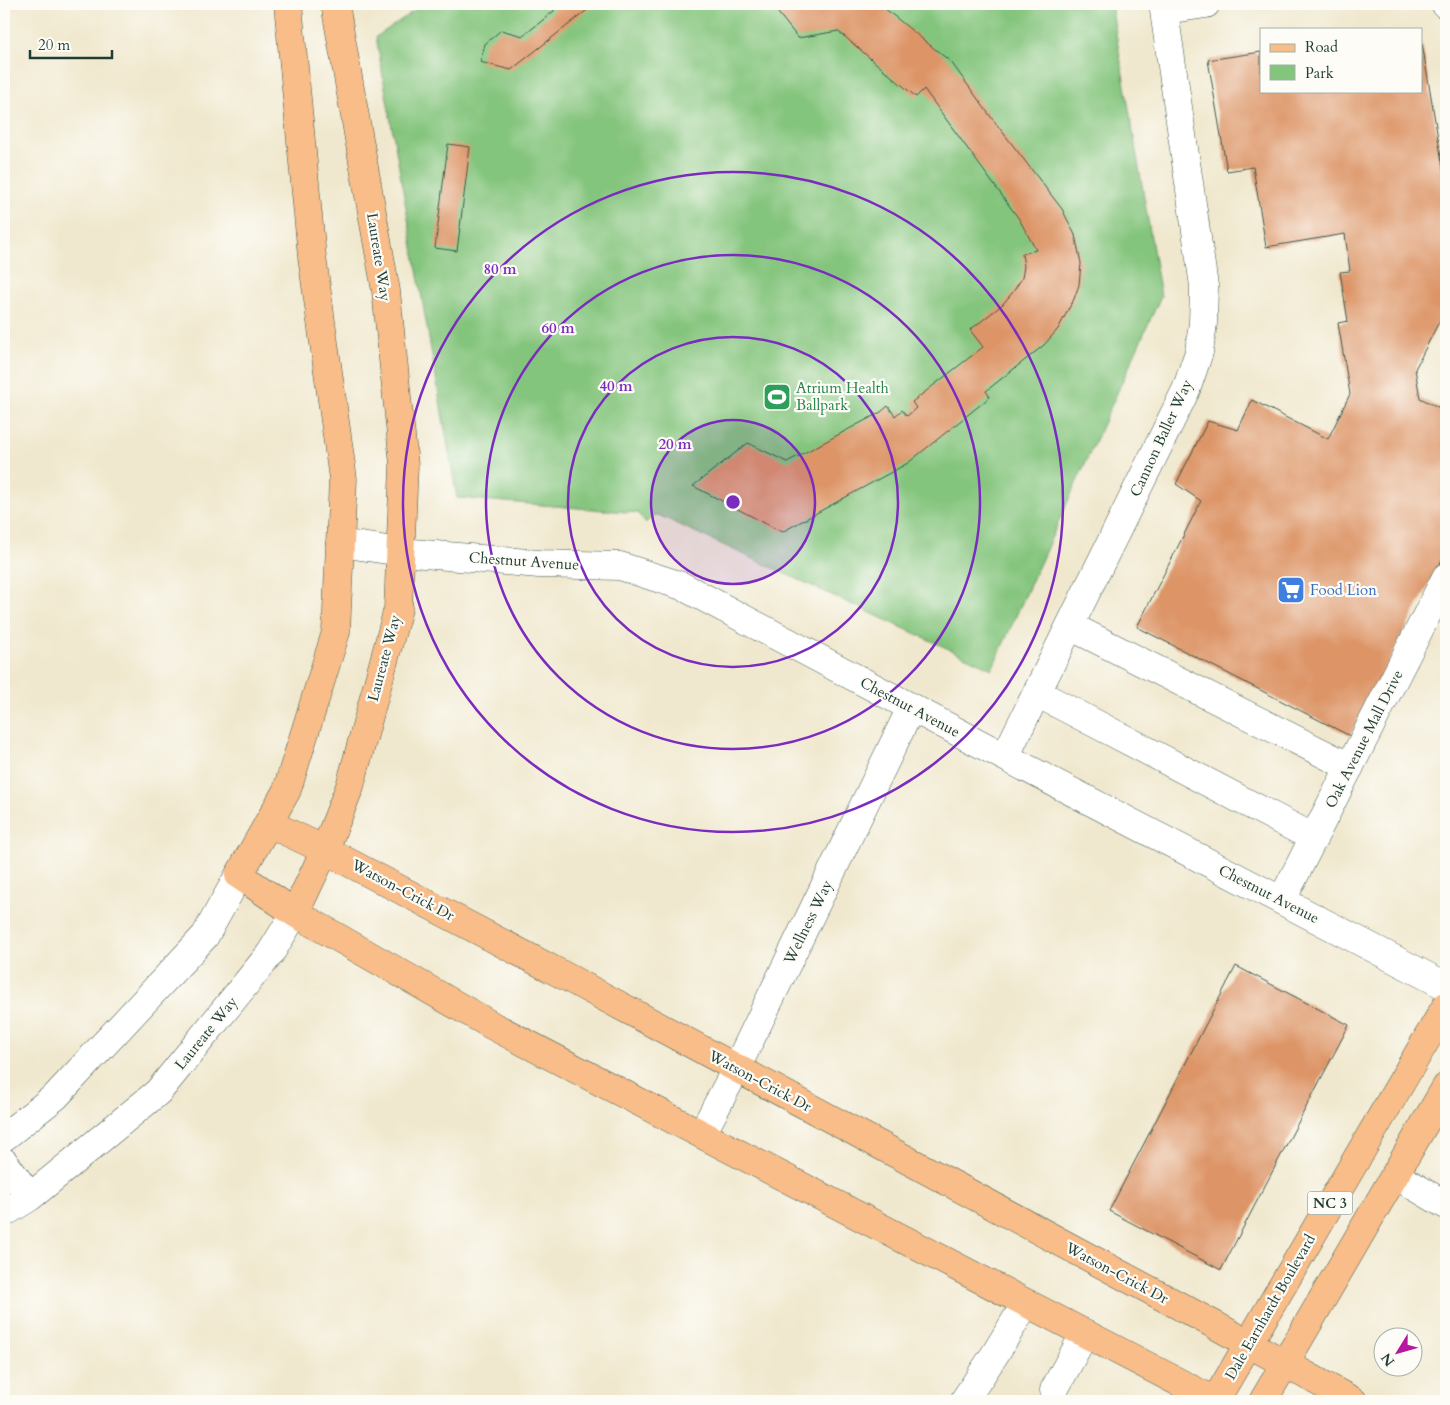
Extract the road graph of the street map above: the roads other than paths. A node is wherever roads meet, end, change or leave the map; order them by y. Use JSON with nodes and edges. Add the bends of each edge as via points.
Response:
{"nodes":[{"id":1,"x":288,"y":4,"type":"edge"},
{"id":2,"x":336,"y":4,"type":"edge"},
{"id":3,"x":1206,"y":4,"type":"edge"},
{"id":4,"x":1164,"y":7,"type":"edge"},
{"id":5,"x":340,"y":543,"type":"junction"},
{"id":6,"x":400,"y":552,"type":"junction"},
{"id":7,"x":1446,"y":577,"type":"edge"},
{"id":8,"x":1070,"y":626,"type":"junction"},
{"id":9,"x":1037,"y":693,"type":"junction"},
{"id":10,"x":912,"y":708,"type":"junction"},
{"id":11,"x":1005,"y":757,"type":"junction"},
{"id":12,"x":1350,"y":767,"type":"junction"},
{"id":13,"x":268,"y":824,"type":"junction"},
{"id":14,"x":1314,"y":838,"type":"junction"},
{"id":15,"x":325,"y":850,"type":"junction"},
{"id":16,"x":239,"y":875,"type":"junction"},
{"id":17,"x":1282,"y":900,"type":"junction"},
{"id":18,"x":295,"y":913,"type":"junction"},
{"id":19,"x":1446,"y":986,"type":"edge"},
{"id":20,"x":1446,"y":1006,"type":"edge"},
{"id":21,"x":736,"y":1069,"type":"junction"},
{"id":22,"x":1446,"y":1087,"type":"edge"},
{"id":23,"x":702,"y":1134,"type":"junction"},
{"id":24,"x":4,"y":1137,"type":"edge"},
{"id":25,"x":4,"y":1162,"type":"edge"},
{"id":26,"x":1395,"y":1175,"type":"junction"},
{"id":27,"x":30,"y":1197,"type":"junction"},
{"id":28,"x":1446,"y":1205,"type":"edge"},
{"id":29,"x":4,"y":1213,"type":"edge"},
{"id":30,"x":1026,"y":1303,"type":"junction"},
{"id":31,"x":1085,"y":1333,"type":"junction"},
{"id":32,"x":1249,"y":1344,"type":"junction"},
{"id":33,"x":1285,"y":1363,"type":"junction"},
{"id":34,"x":1054,"y":1390,"type":"dead end"},
{"id":35,"x":964,"y":1401,"type":"edge"},
{"id":36,"x":1215,"y":1401,"type":"edge"},
{"id":37,"x":1263,"y":1401,"type":"edge"},
{"id":38,"x":1353,"y":1401,"type":"edge"}],
"edges":[{"from":1,"to":5,"type":"main road","via":[[312,257],[344,479]]},
{"from":2,"to":6,"type":"main road","name":"Laureate Way","via":[[386,291],[404,465]]},
{"from":3,"to":4,"type":"street"},
{"from":4,"to":8,"type":"street","name":"Cannon Baller Way","via":[[1204,286],[1203,323],[1186,390]]},
{"from":5,"to":6,"type":"street","name":"Chestnut Avenue"},
{"from":5,"to":13,"type":"main road","via":[[336,632],[287,790]]},
{"from":6,"to":10,"type":"street","name":"Chestnut Avenue","via":[[539,564],[620,566],[682,586]]},
{"from":6,"to":15,"type":"main road","name":"Laureate Way","via":[[398,608],[350,786]]},
{"from":7,"to":12,"type":"street","name":"Oak Avenue Mall Drive"},
{"from":8,"to":9,"type":"street","name":"Cannon Baller Way"},
{"from":8,"to":12,"type":"street"},
{"from":9,"to":11,"type":"street","name":"Cannon Baller Way"},
{"from":9,"to":14,"type":"street"},
{"from":10,"to":11,"type":"street","name":"Chestnut Avenue"},
{"from":10,"to":21,"type":"street","name":"Wellness Way"},
{"from":11,"to":17,"type":"street","name":"Chestnut Avenue"},
{"from":12,"to":14,"type":"street","name":"Oak Avenue Mall Drive"},
{"from":13,"to":15,"type":"main road","name":"Watson-Crick Dr"},
{"from":13,"to":16,"type":"main road"},
{"from":14,"to":17,"type":"street","name":"Oak Avenue Mall Drive"},
{"from":15,"to":18,"type":"main road","name":"Laureate Way"},
{"from":15,"to":21,"type":"main road","name":"Watson-Crick Dr"},
{"from":16,"to":18,"type":"main road"},
{"from":16,"to":24,"type":"street","via":[[205,936],[56,1096]]},
{"from":17,"to":19,"type":"street","name":"Chestnut Avenue"},
{"from":18,"to":23,"type":"main road","via":[[493,1026]]},
{"from":18,"to":27,"type":"street","name":"Laureate Way","via":[[270,954],[158,1092]]},
{"from":20,"to":32,"type":"main road","name":"Dale Earnhardt Boulevard","number":"NC 3"},
{"from":21,"to":23,"type":"street","name":"Wellness Way"},
{"from":21,"to":32,"type":"main road","name":"Watson-Crick Dr"},
{"from":22,"to":26,"type":"main road","number":"NC 3"},
{"from":23,"to":30,"type":"main road"},
{"from":25,"to":27,"type":"street"},
{"from":26,"to":28,"type":"street"},
{"from":26,"to":33,"type":"main road","number":"NC 3"},
{"from":27,"to":29,"type":"street","name":"Laureate Way"},
{"from":30,"to":31,"type":"main road"},
{"from":30,"to":35,"type":"street"},
{"from":31,"to":34,"type":"street"},
{"from":31,"to":36,"type":"main road"},
{"from":32,"to":33,"type":"main road","name":"Watson-Crick Dr"},
{"from":32,"to":36,"type":"main road","name":"Dale Earnhardt Boulevard","number":"NC 3"},
{"from":33,"to":37,"type":"main road"},
{"from":33,"to":38,"type":"main road","name":"Watson-Crick Dr"}]}
